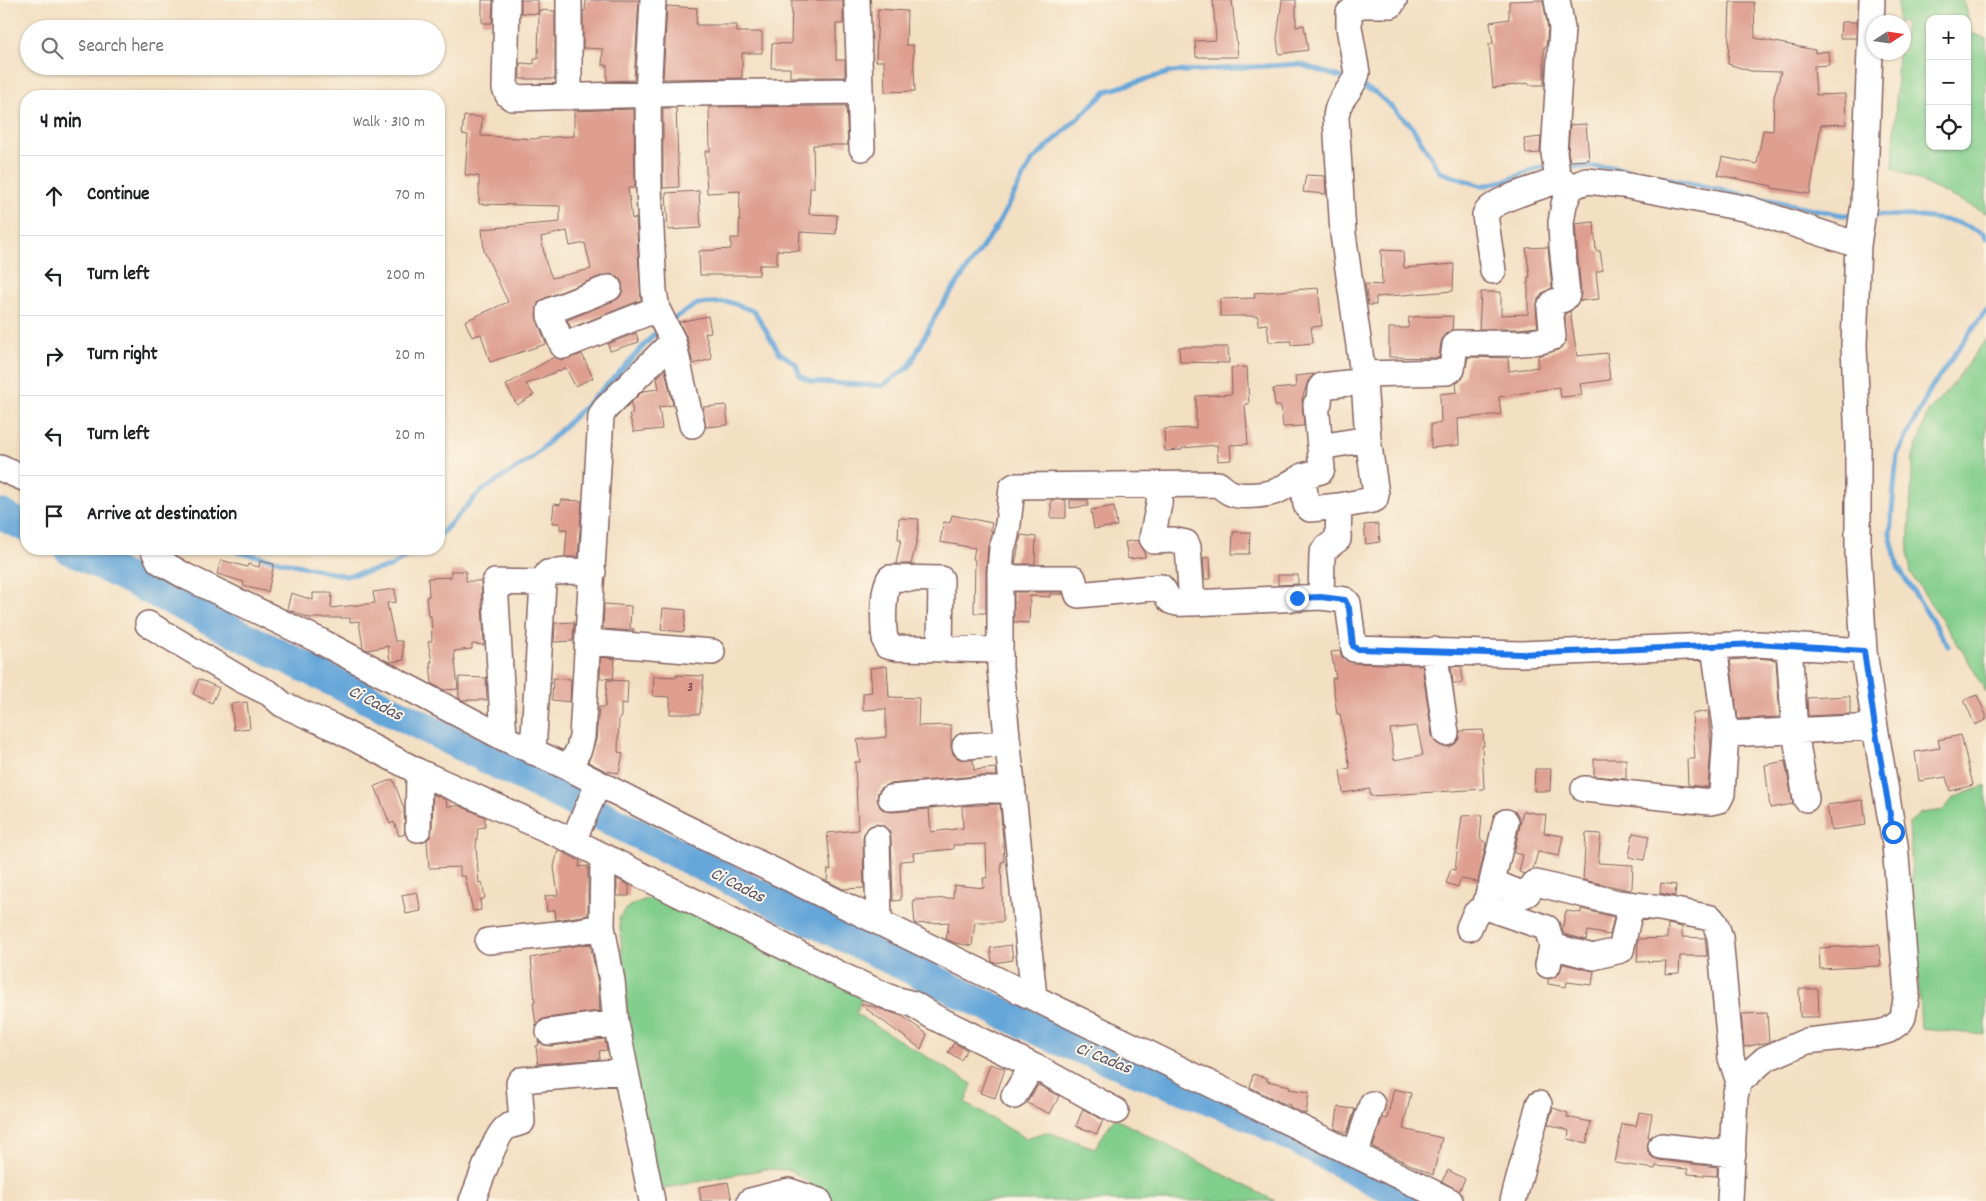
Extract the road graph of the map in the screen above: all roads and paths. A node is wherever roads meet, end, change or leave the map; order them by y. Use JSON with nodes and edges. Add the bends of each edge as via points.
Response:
{"nodes":[{"id":1,"x":507,"y":0,"type":"edge"},
{"id":2,"x":569,"y":0,"type":"edge"},
{"id":3,"x":653,"y":0,"type":"edge"},
{"id":4,"x":857,"y":0,"type":"edge"},
{"id":5,"x":1394,"y":0,"type":"edge"},
{"id":6,"x":1557,"y":0,"type":"edge"},
{"id":7,"x":1872,"y":0,"type":"edge"},
{"id":8,"x":860,"y":92,"type":"junction"},
{"id":9,"x":648,"y":94,"type":"junction"},
{"id":10,"x":569,"y":97,"type":"junction"},
{"id":11,"x":862,"y":148,"type":"dead end"},
{"id":12,"x":1560,"y":176,"type":"junction"},
{"id":13,"x":1859,"y":241,"type":"junction"},
{"id":14,"x":1494,"y":271,"type":"dead end"},
{"id":15,"x":609,"y":288,"type":"dead end"},
{"id":16,"x":665,"y":325,"type":"junction"},
{"id":17,"x":1363,"y":378,"type":"junction"},
{"id":18,"x":692,"y":425,"type":"dead end"},
{"id":19,"x":1368,"y":439,"type":"junction"},
{"id":20,"x":1320,"y":447,"type":"junction"},
{"id":21,"x":0,"y":468,"type":"edge"},
{"id":22,"x":20,"y":476,"type":"edge"},
{"id":23,"x":1302,"y":478,"type":"junction"},
{"id":24,"x":1160,"y":485,"type":"junction"},
{"id":25,"x":1339,"y":506,"type":"junction"},
{"id":26,"x":156,"y":555,"type":"edge"},
{"id":27,"x":593,"y":572,"type":"junction"},
{"id":28,"x":1000,"y":578,"type":"junction"},
{"id":29,"x":543,"y":583,"type":"junction"},
{"id":30,"x":1321,"y":597,"type":"junction"},
{"id":31,"x":1192,"y":603,"type":"junction"},
{"id":32,"x":148,"y":624,"type":"dead end"},
{"id":33,"x":588,"y":642,"type":"junction"},
{"id":34,"x":1714,"y":646,"type":"junction"},
{"id":35,"x":1789,"y":646,"type":"junction"},
{"id":36,"x":940,"y":649,"type":"dead end"},
{"id":37,"x":1000,"y":650,"type":"junction"},
{"id":38,"x":1434,"y":650,"type":"junction"},
{"id":39,"x":1864,"y":651,"type":"junction"},
{"id":40,"x":712,"y":652,"type":"dead end"},
{"id":41,"x":1875,"y":727,"type":"junction"},
{"id":42,"x":1795,"y":731,"type":"junction"},
{"id":43,"x":1446,"y":733,"type":"dead end"},
{"id":44,"x":1726,"y":734,"type":"junction"},
{"id":45,"x":504,"y":738,"type":"junction"},
{"id":46,"x":1008,"y":743,"type":"junction"},
{"id":47,"x":965,"y":746,"type":"dead end"},
{"id":48,"x":534,"y":752,"type":"junction"},
{"id":49,"x":569,"y":768,"type":"junction"},
{"id":50,"x":419,"y":772,"type":"junction"},
{"id":51,"x":596,"y":787,"type":"junction"},
{"id":52,"x":1584,"y":789,"type":"dead end"},
{"id":53,"x":1013,"y":790,"type":"junction"},
{"id":54,"x":891,"y":798,"type":"dead end"},
{"id":55,"x":1806,"y":799,"type":"dead end"},
{"id":56,"x":1506,"y":822,"type":"dead end"},
{"id":57,"x":418,"y":829,"type":"dead end"},
{"id":58,"x":574,"y":838,"type":"junction"},
{"id":59,"x":877,"y":838,"type":"dead end"},
{"id":60,"x":602,"y":857,"type":"junction"},
{"id":61,"x":1492,"y":882,"type":"junction"},
{"id":62,"x":1631,"y":905,"type":"junction"},
{"id":63,"x":1485,"y":907,"type":"junction"},
{"id":64,"x":879,"y":922,"type":"junction"},
{"id":65,"x":602,"y":927,"type":"junction"},
{"id":66,"x":1469,"y":928,"type":"dead end"},
{"id":67,"x":488,"y":941,"type":"dead end"},
{"id":68,"x":1034,"y":997,"type":"junction"},
{"id":69,"x":616,"y":1023,"type":"junction"},
{"id":70,"x":549,"y":1032,"type":"dead end"},
{"id":71,"x":1032,"y":1067,"type":"junction"},
{"id":72,"x":625,"y":1071,"type":"junction"},
{"id":73,"x":1739,"y":1082,"type":"junction"},
{"id":74,"x":1014,"y":1096,"type":"dead end"},
{"id":75,"x":1372,"y":1104,"type":"dead end"},
{"id":76,"x":1539,"y":1104,"type":"dead end"},
{"id":77,"x":1116,"y":1111,"type":"dead end"},
{"id":78,"x":1661,"y":1146,"type":"dead end"},
{"id":79,"x":1733,"y":1154,"type":"junction"},
{"id":80,"x":1356,"y":1155,"type":"junction"},
{"id":81,"x":472,"y":1201,"type":"edge"},
{"id":82,"x":652,"y":1201,"type":"edge"},
{"id":83,"x":750,"y":1201,"type":"edge"},
{"id":84,"x":819,"y":1201,"type":"edge"},
{"id":85,"x":1450,"y":1201,"type":"edge"},
{"id":86,"x":1513,"y":1201,"type":"edge"},
{"id":87,"x":1730,"y":1201,"type":"edge"}],
"edges":[{"from":1,"to":10,"type":"street","via":[[505,88],[508,95],[512,98]]},
{"from":2,"to":10,"type":"street"},
{"from":3,"to":9,"type":"street"},
{"from":4,"to":8,"type":"street"},
{"from":5,"to":17,"type":"street","via":[[1391,5],[1359,5],[1349,13],[1357,68],[1337,108],[1336,118],[1343,234]]},
{"from":6,"to":12,"type":"street","via":[[1562,28],[1554,140]]},
{"from":7,"to":13,"type":"street","via":[[1864,204]]},
{"from":8,"to":9,"type":"street"},
{"from":8,"to":11,"type":"street"},
{"from":9,"to":10,"type":"street"},
{"from":9,"to":16,"type":"street","via":[[654,291]]},
{"from":12,"to":13,"type":"street","via":[[1576,185],[1588,181],[1623,185],[1748,209]]},
{"from":12,"to":14,"type":"street","via":[[1487,209],[1484,215]]},
{"from":12,"to":17,"type":"street","via":[[1567,295],[1550,307],[1553,337],[1523,342],[1457,343],[1452,368],[1447,372]]},
{"from":13,"to":39,"type":"street","via":[[1854,345],[1858,552]]},
{"from":15,"to":16,"type":"street","via":[[550,310],[563,346]]},
{"from":16,"to":18,"type":"street"},
{"from":16,"to":27,"type":"street","via":[[602,412]]},
{"from":17,"to":19,"type":"street"},
{"from":17,"to":20,"type":"street","via":[[1320,388],[1320,400],[1315,407]]},
{"from":19,"to":20,"type":"street"},
{"from":19,"to":25,"type":"street","via":[[1376,497]]},
{"from":20,"to":23,"type":"street","via":[[1322,470]]},
{"from":21,"to":22,"type":"street"},
{"from":23,"to":24,"type":"street","via":[[1281,490],[1245,496],[1230,493],[1218,484]]},
{"from":23,"to":25,"type":"street","via":[[1307,508]]},
{"from":24,"to":28,"type":"street","via":[[1015,486],[1011,492]]},
{"from":24,"to":31,"type":"street","via":[[1152,538],[1154,541],[1186,543]]},
{"from":25,"to":30,"type":"street","via":[[1338,539],[1322,554]]},
{"from":26,"to":45,"type":"street","via":[[159,561],[185,576],[318,640]]},
{"from":27,"to":29,"type":"street","via":[[548,573]]},
{"from":27,"to":33,"type":"street"},
{"from":28,"to":31,"type":"street","via":[[1073,578],[1078,595],[1161,588],[1169,601]]},
{"from":28,"to":37,"type":"street"},
{"from":29,"to":45,"type":"street","via":[[495,582]]},
{"from":29,"to":48,"type":"street"},
{"from":30,"to":31,"type":"street"},
{"from":30,"to":38,"type":"street","via":[[1348,603],[1354,648]]},
{"from":32,"to":50,"type":"street","via":[[269,693],[282,704]]},
{"from":33,"to":40,"type":"street"},
{"from":33,"to":49,"type":"street","via":[[582,737]]},
{"from":34,"to":35,"type":"street"},
{"from":34,"to":38,"type":"street","via":[[1521,654]]},
{"from":34,"to":44,"type":"street"},
{"from":35,"to":39,"type":"street"},
{"from":35,"to":42,"type":"street"},
{"from":36,"to":37,"type":"street"},
{"from":37,"to":46,"type":"street"},
{"from":38,"to":43,"type":"street"},
{"from":39,"to":41,"type":"street"},
{"from":41,"to":42,"type":"street"},
{"from":41,"to":73,"type":"street","via":[[1896,844],[1907,993],[1903,1018],[1885,1032],[1806,1041],[1765,1059]]},
{"from":42,"to":44,"type":"street"},
{"from":42,"to":55,"type":"street"},
{"from":44,"to":52,"type":"street","via":[[1719,800],[1710,802]]},
{"from":45,"to":48,"type":"street"},
{"from":46,"to":47,"type":"street"},
{"from":46,"to":53,"type":"street"},
{"from":48,"to":49,"type":"street"},
{"from":49,"to":51,"type":"street"},
{"from":50,"to":57,"type":"street"},
{"from":50,"to":58,"type":"street"},
{"from":51,"to":58,"type":"street"},
{"from":51,"to":64,"type":"street"},
{"from":53,"to":54,"type":"street"},
{"from":53,"to":68,"type":"street"},
{"from":56,"to":61,"type":"street"},
{"from":58,"to":60,"type":"street"},
{"from":59,"to":64,"type":"street"},
{"from":60,"to":65,"type":"street"},
{"from":60,"to":71,"type":"street","via":[[847,978],[913,1004]]},
{"from":61,"to":62,"type":"street","via":[[1524,895],[1534,883]]},
{"from":61,"to":63,"type":"street"},
{"from":62,"to":63,"type":"street","via":[[1621,950],[1593,957],[1550,955],[1545,927]]},
{"from":62,"to":73,"type":"street","via":[[1706,916],[1715,923],[1720,936],[1731,1058]]},
{"from":63,"to":66,"type":"street","via":[[1475,914]]},
{"from":64,"to":68,"type":"street"},
{"from":65,"to":67,"type":"street"},
{"from":65,"to":69,"type":"street"},
{"from":68,"to":80,"type":"street"},
{"from":69,"to":70,"type":"street"},
{"from":69,"to":72,"type":"street"},
{"from":71,"to":74,"type":"street"},
{"from":71,"to":77,"type":"street"},
{"from":72,"to":81,"type":"street","via":[[521,1080],[522,1122],[508,1127],[498,1138]]},
{"from":72,"to":82,"type":"street"},
{"from":73,"to":79,"type":"street","via":[[1735,1096]]},
{"from":75,"to":80,"type":"street"},
{"from":76,"to":86,"type":"street"},
{"from":78,"to":79,"type":"street"},
{"from":79,"to":87,"type":"street"},
{"from":80,"to":85,"type":"street"},
{"from":83,"to":84,"type":"street","via":[[789,1191]]}]}
